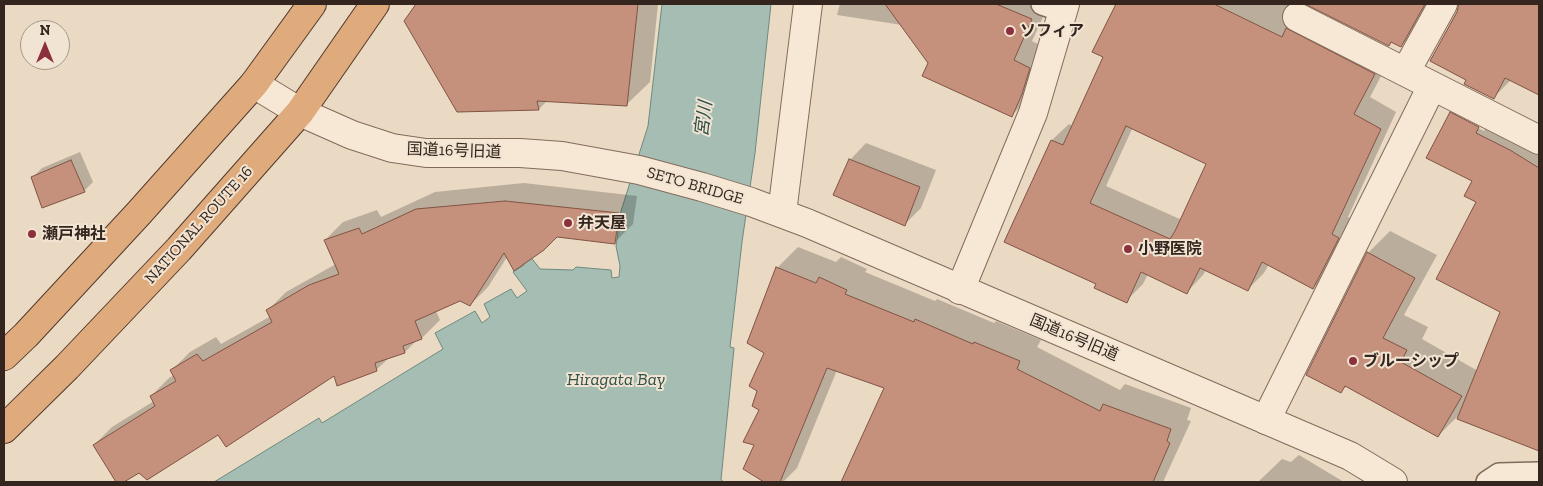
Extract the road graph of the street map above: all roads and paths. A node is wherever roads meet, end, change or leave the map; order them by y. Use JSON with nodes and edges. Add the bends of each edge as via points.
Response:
{"nodes":[{"id":1,"x":312,"y":4,"type":"edge"},
{"id":2,"x":375,"y":4,"type":"edge"},
{"id":3,"x":808,"y":4,"type":"edge"},
{"id":4,"x":1443,"y":4,"type":"edge"},
{"id":5,"x":1057,"y":6,"type":"edge"},
{"id":6,"x":1297,"y":17,"type":"dead end"},
{"id":7,"x":1406,"y":71,"type":"junction"},
{"id":8,"x":254,"y":84,"type":"junction"},
{"id":9,"x":1432,"y":86,"type":"junction"},
{"id":10,"x":300,"y":112,"type":"junction"},
{"id":11,"x":1539,"y":140,"type":"edge"},
{"id":12,"x":639,"y":170,"type":"joint"},
{"id":13,"x":752,"y":202,"type":"joint"},
{"id":14,"x":782,"y":213,"type":"junction"},
{"id":15,"x":960,"y":290,"type":"junction"},
{"id":16,"x":4,"y":356,"type":"edge"},
{"id":17,"x":1266,"y":420,"type":"junction"},
{"id":18,"x":4,"y":429,"type":"edge"},
{"id":19,"x":1539,"y":473,"type":"edge"},
{"id":20,"x":1393,"y":482,"type":"edge"},
{"id":21,"x":1487,"y":482,"type":"edge"}],
"edges":[{"from":1,"to":8,"type":"highway"},
{"from":2,"to":10,"type":"highway","name":"NATIONAL ROUTE 16"},
{"from":3,"to":14,"type":"street"},
{"from":4,"to":7,"type":"street"},
{"from":5,"to":15,"type":"street","via":[[1033,113]]},
{"from":6,"to":7,"type":"street"},
{"from":7,"to":9,"type":"street"},
{"from":8,"to":10,"type":"street","name":"国道16号旧道"},
{"from":8,"to":16,"type":"highway"},
{"from":9,"to":11,"type":"street"},
{"from":9,"to":17,"type":"street"},
{"from":10,"to":12,"type":"street","name":"国道16号旧道","via":[[392,148],[562,156]]},
{"from":10,"to":18,"type":"highway","name":"NATIONAL ROUTE 16","via":[[179,249]]},
{"from":12,"to":13,"type":"street","name":"SETO BRIDGE"},
{"from":13,"to":14,"type":"street","name":"国道16号旧道"},
{"from":14,"to":15,"type":"street","name":"国道16号旧道"},
{"from":15,"to":17,"type":"street","name":"国道16号旧道"},
{"from":17,"to":20,"type":"street","name":"国道16号旧道","via":[[1350,456]]},
{"from":19,"to":21,"type":"lane","via":[[1499,474]]}]}
